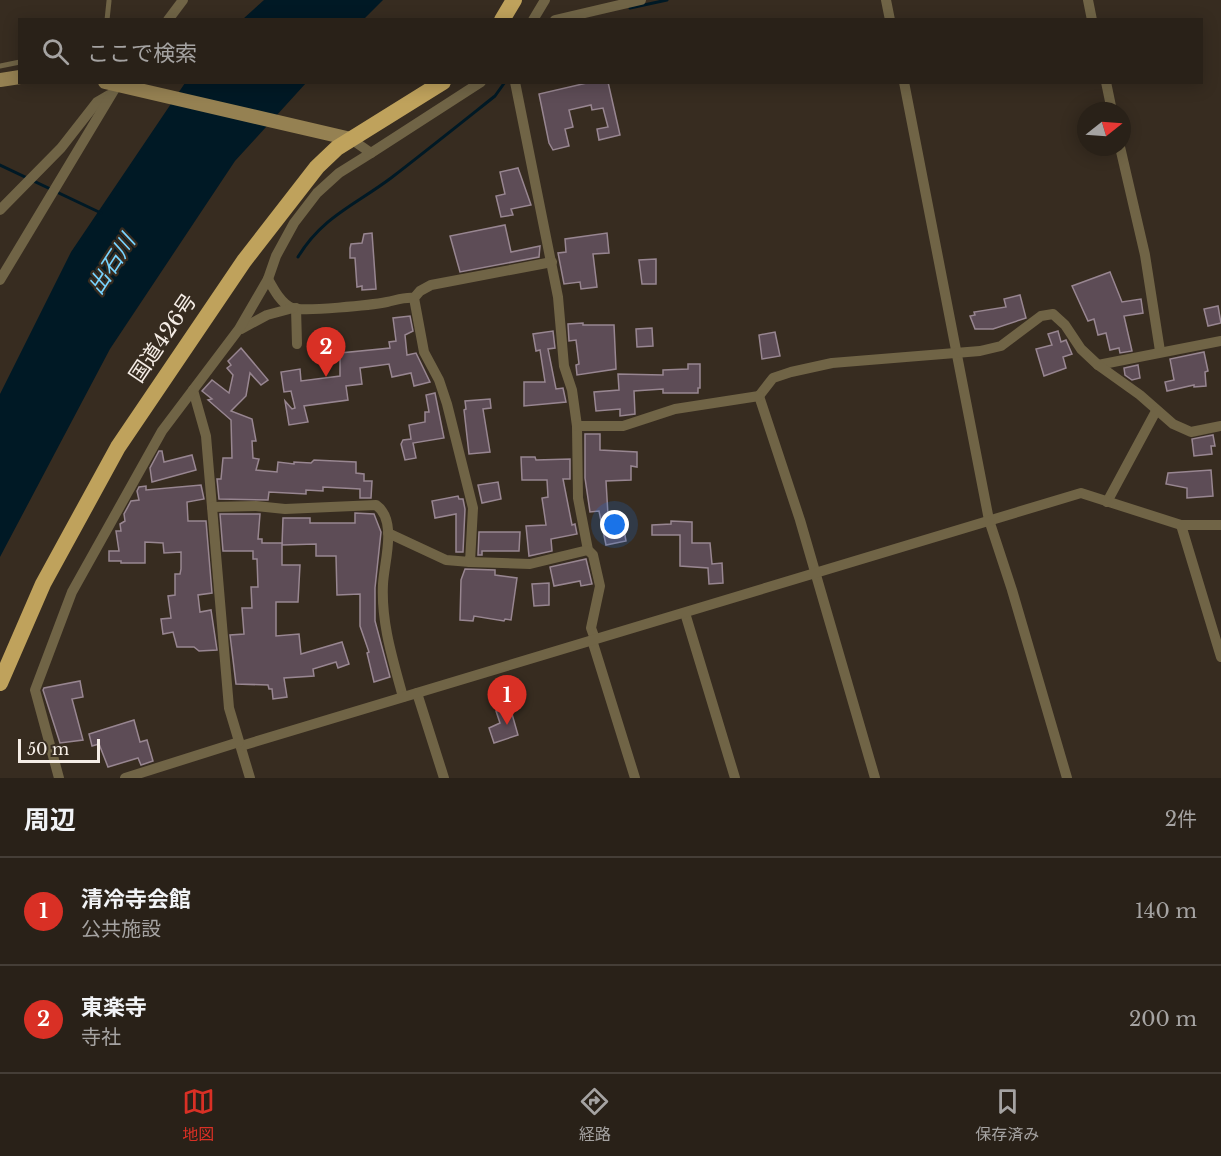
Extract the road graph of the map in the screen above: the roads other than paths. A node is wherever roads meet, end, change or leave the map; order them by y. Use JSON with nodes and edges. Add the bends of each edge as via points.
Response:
{"nodes":[{"id":1,"x":183,"y":0,"type":"edge"},
{"id":2,"x":514,"y":0,"type":"edge"},
{"id":3,"x":546,"y":0,"type":"edge"},
{"id":4,"x":641,"y":0,"type":"edge"},
{"id":5,"x":886,"y":0,"type":"edge"},
{"id":6,"x":1088,"y":0,"type":"edge"},
{"id":7,"x":109,"y":1,"type":"edge"},
{"id":8,"x":107,"y":18,"type":"edge"},
{"id":9,"x":170,"y":18,"type":"edge"},
{"id":10,"x":503,"y":18,"type":"edge"},
{"id":11,"x":534,"y":18,"type":"edge"},
{"id":12,"x":564,"y":18,"type":"edge"},
{"id":13,"x":890,"y":18,"type":"edge"},
{"id":14,"x":1092,"y":18,"type":"edge"},
{"id":15,"x":18,"y":62,"type":"edge"},
{"id":16,"x":0,"y":66,"type":"edge"},
{"id":17,"x":18,"y":77,"type":"edge"},
{"id":18,"x":0,"y":80,"type":"edge"},
{"id":19,"x":440,"y":84,"type":"edge"},
{"id":20,"x":478,"y":84,"type":"edge"},
{"id":21,"x":515,"y":84,"type":"edge"},
{"id":22,"x":904,"y":84,"type":"edge"},
{"id":23,"x":1106,"y":84,"type":"edge"},
{"id":24,"x":117,"y":87,"type":"edge"},
{"id":25,"x":1110,"y":102,"type":"edge"},
{"id":26,"x":351,"y":139,"type":"junction"},
{"id":27,"x":371,"y":153,"type":"junction"},
{"id":28,"x":1122,"y":156,"type":"edge"},
{"id":29,"x":0,"y":208,"type":"edge"},
{"id":30,"x":552,"y":262,"type":"junction"},
{"id":31,"x":268,"y":279,"type":"junction"},
{"id":32,"x":0,"y":280,"type":"edge"},
{"id":33,"x":414,"y":298,"type":"junction"},
{"id":34,"x":295,"y":308,"type":"junction"},
{"id":35,"x":239,"y":329,"type":"junction"},
{"id":36,"x":1221,"y":340,"type":"edge"},
{"id":37,"x":297,"y":344,"type":"dead end"},
{"id":38,"x":958,"y":351,"type":"junction"},
{"id":39,"x":1160,"y":351,"type":"junction"},
{"id":40,"x":1098,"y":365,"type":"junction"},
{"id":41,"x":193,"y":390,"type":"junction"},
{"id":42,"x":759,"y":396,"type":"junction"},
{"id":43,"x":1156,"y":411,"type":"junction"},
{"id":44,"x":577,"y":426,"type":"junction"},
{"id":45,"x":1221,"y":426,"type":"edge"},
{"id":46,"x":1107,"y":502,"type":"junction"},
{"id":47,"x":212,"y":507,"type":"junction"},
{"id":48,"x":989,"y":520,"type":"junction"},
{"id":49,"x":1182,"y":525,"type":"junction"},
{"id":50,"x":1221,"y":525,"type":"edge"},
{"id":51,"x":388,"y":533,"type":"junction"},
{"id":52,"x":588,"y":550,"type":"junction"},
{"id":53,"x":470,"y":562,"type":"junction"},
{"id":54,"x":814,"y":574,"type":"junction"},
{"id":55,"x":685,"y":613,"type":"junction"},
{"id":56,"x":593,"y":639,"type":"junction"},
{"id":57,"x":1221,"y":657,"type":"edge"},
{"id":58,"x":0,"y":683,"type":"edge"},
{"id":59,"x":417,"y":693,"type":"junction"},
{"id":60,"x":403,"y":697,"type":"junction"},
{"id":61,"x":240,"y":744,"type":"junction"},
{"id":62,"x":60,"y":778,"type":"edge"},
{"id":63,"x":125,"y":778,"type":"edge"},
{"id":64,"x":250,"y":778,"type":"edge"},
{"id":65,"x":444,"y":778,"type":"edge"},
{"id":66,"x":635,"y":778,"type":"edge"},
{"id":67,"x":735,"y":778,"type":"edge"},
{"id":68,"x":875,"y":778,"type":"edge"},
{"id":69,"x":1067,"y":778,"type":"edge"}],
"edges":[{"from":1,"to":9,"type":"street"},
{"from":2,"to":10,"type":"highway"},
{"from":3,"to":11,"type":"street"},
{"from":4,"to":12,"type":"street"},
{"from":5,"to":13,"type":"street"},
{"from":6,"to":14,"type":"street"},
{"from":7,"to":8,"type":"lane"},
{"from":15,"to":16,"type":"lane"},
{"from":17,"to":18,"type":"main road"},
{"from":19,"to":26,"type":"highway","name":"国道426号"},
{"from":20,"to":27,"type":"street"},
{"from":21,"to":30,"type":"street"},
{"from":22,"to":38,"type":"street"},
{"from":23,"to":25,"type":"street"},
{"from":24,"to":26,"type":"main road"},
{"from":24,"to":29,"type":"street","via":[[97,102],[61,148]]},
{"from":24,"to":32,"type":"street"},
{"from":26,"to":27,"type":"street"},
{"from":26,"to":58,"type":"highway","name":"国道426号","via":[[316,167],[250,253],[118,447],[43,585]]},
{"from":27,"to":31,"type":"street","via":[[317,193],[294,223]]},
{"from":28,"to":39,"type":"street"},
{"from":30,"to":33,"type":"street","via":[[431,285]]},
{"from":30,"to":44,"type":"street","via":[[564,366]]},
{"from":31,"to":34,"type":"street","via":[[279,297]]},
{"from":31,"to":35,"type":"street"},
{"from":33,"to":34,"type":"street"},
{"from":33,"to":53,"type":"street","via":[[424,352],[447,404],[473,508]]},
{"from":34,"to":35,"type":"street","via":[[267,315]]},
{"from":34,"to":37,"type":"street"},
{"from":35,"to":41,"type":"street"},
{"from":36,"to":39,"type":"street"},
{"from":38,"to":40,"type":"street","via":[[1001,346],[1041,316],[1053,314]]},
{"from":38,"to":42,"type":"street","via":[[832,363],[791,372],[773,378]]},
{"from":38,"to":48,"type":"street"},
{"from":39,"to":40,"type":"street"},
{"from":40,"to":43,"type":"street"},
{"from":41,"to":47,"type":"street","via":[[206,436]]},
{"from":41,"to":62,"type":"street","via":[[150,451],[72,592],[35,690]]},
{"from":42,"to":44,"type":"street","via":[[675,410],[623,426]]},
{"from":42,"to":54,"type":"street"},
{"from":43,"to":45,"type":"street","via":[[1191,432]]},
{"from":43,"to":46,"type":"street"},
{"from":44,"to":52,"type":"street","via":[[578,498]]},
{"from":46,"to":48,"type":"street","via":[[1081,493]]},
{"from":46,"to":49,"type":"street"},
{"from":47,"to":51,"type":"street","via":[[376,505],[381,508]]},
{"from":47,"to":61,"type":"street","via":[[230,708]]},
{"from":48,"to":54,"type":"street"},
{"from":48,"to":69,"type":"street"},
{"from":49,"to":50,"type":"street"},
{"from":49,"to":57,"type":"street"},
{"from":51,"to":53,"type":"street","via":[[446,560]]},
{"from":51,"to":60,"type":"street","via":[[383,619]]},
{"from":52,"to":53,"type":"street","via":[[530,564]]},
{"from":52,"to":56,"type":"street","via":[[593,555],[600,586],[591,628]]},
{"from":54,"to":55,"type":"street"},
{"from":54,"to":68,"type":"street"},
{"from":55,"to":56,"type":"street"},
{"from":55,"to":67,"type":"street"},
{"from":56,"to":59,"type":"street"},
{"from":56,"to":66,"type":"street"},
{"from":59,"to":60,"type":"street"},
{"from":59,"to":65,"type":"street"},
{"from":60,"to":61,"type":"street"},
{"from":61,"to":63,"type":"street"},
{"from":61,"to":64,"type":"street"}]}
